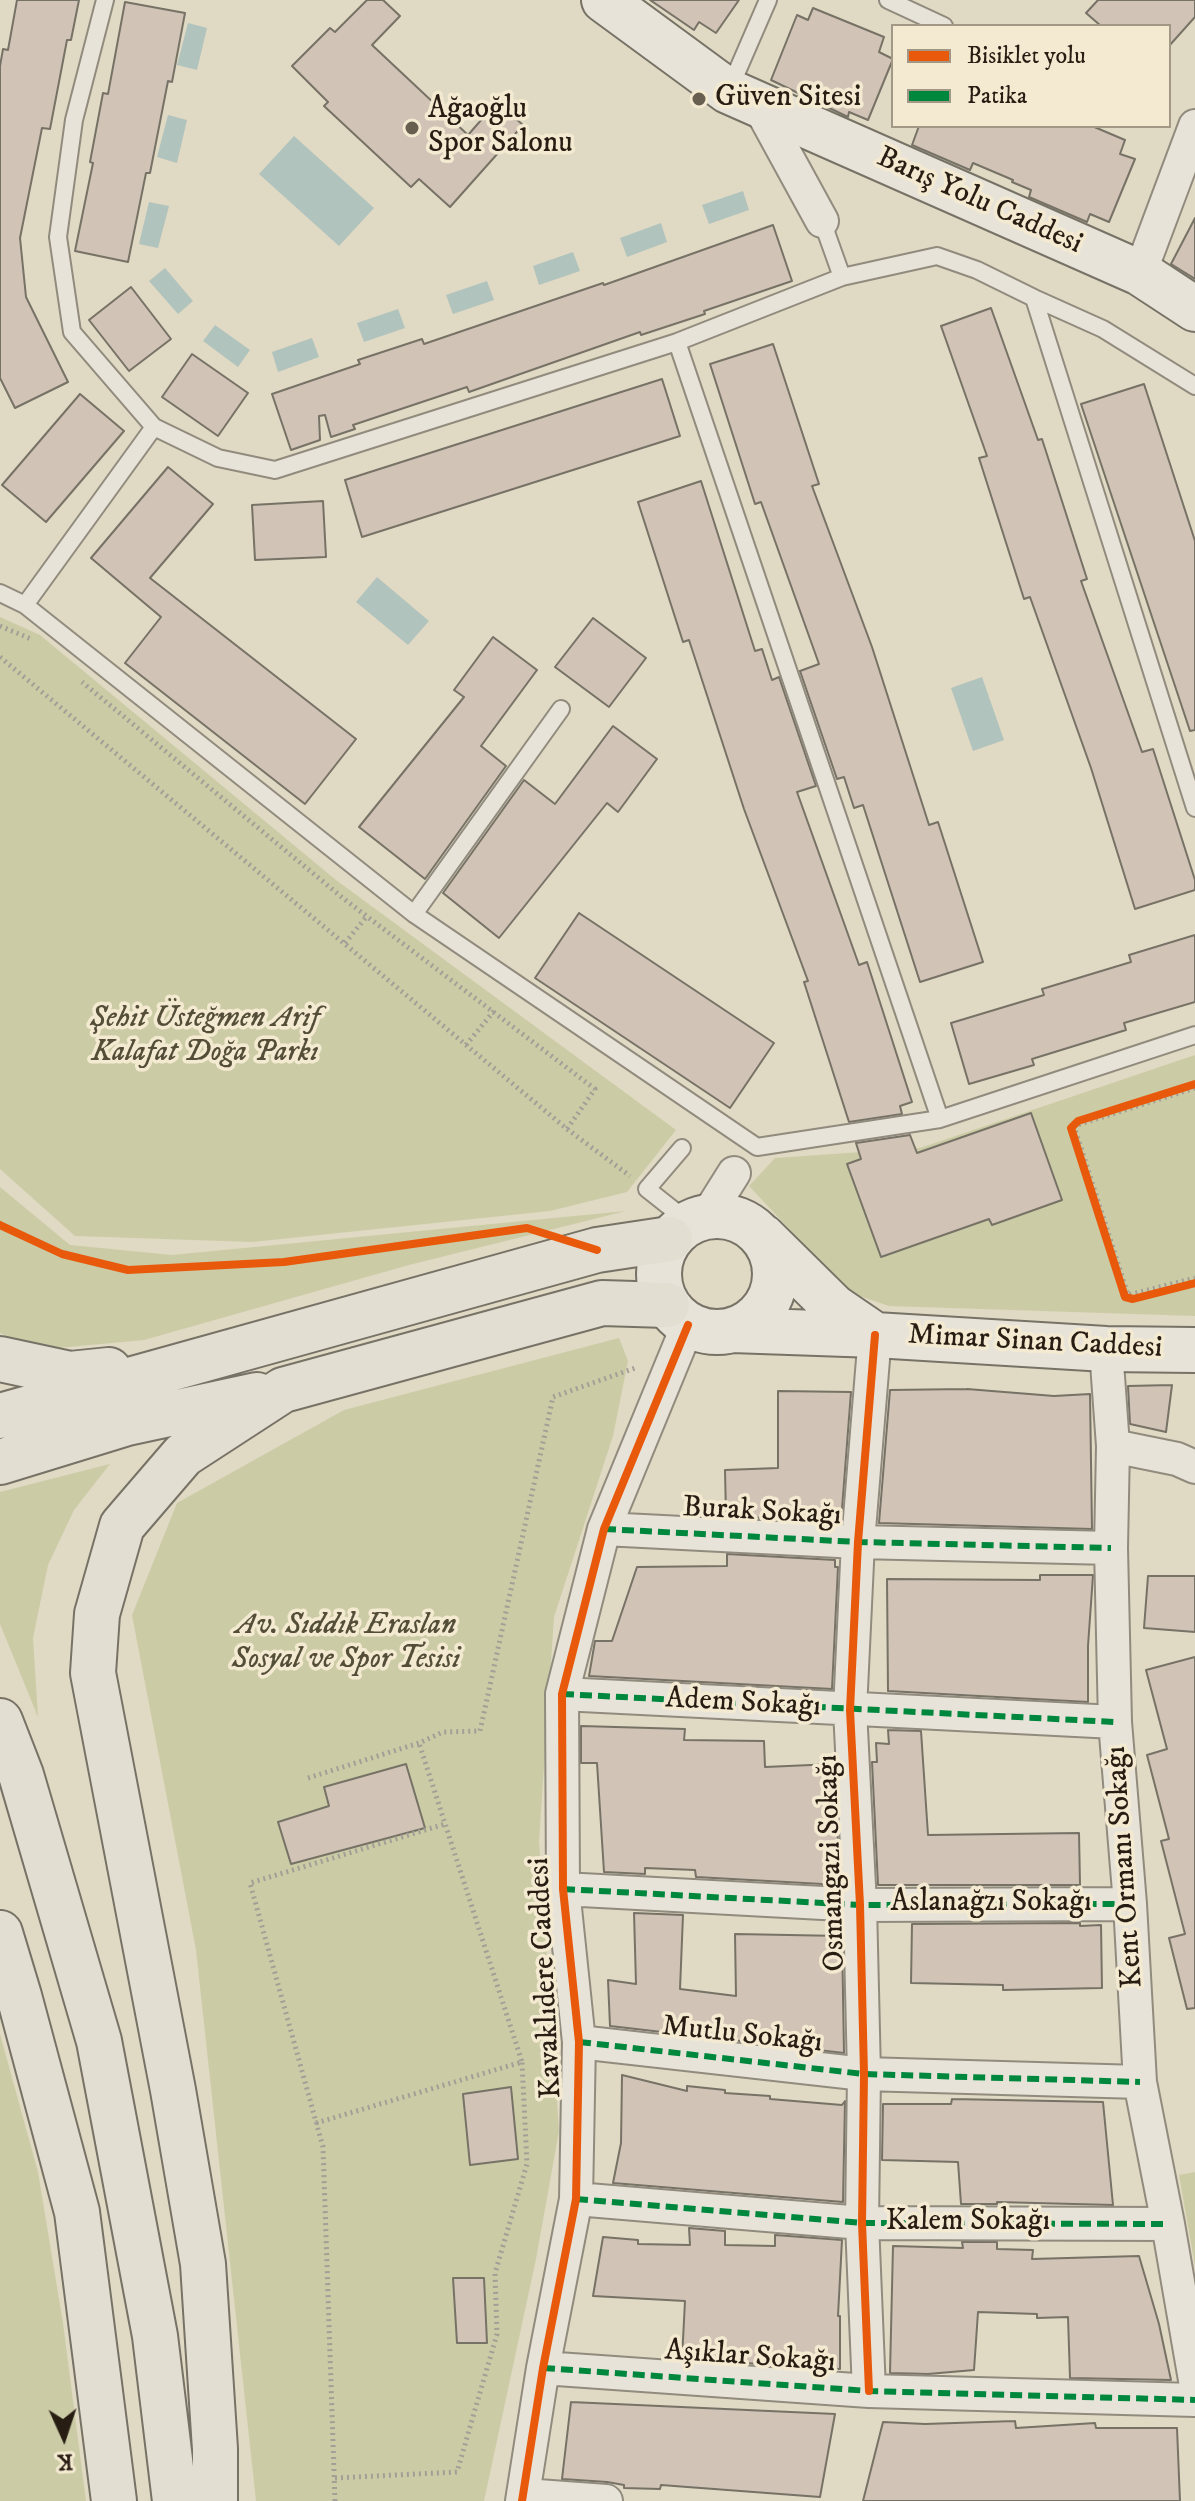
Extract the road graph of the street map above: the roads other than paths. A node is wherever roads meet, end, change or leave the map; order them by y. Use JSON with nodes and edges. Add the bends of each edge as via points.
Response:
{"nodes":[{"id":1,"x":105,"y":0,"type":"edge"},
{"id":2,"x":604,"y":0,"type":"edge"},
{"id":3,"x":768,"y":0,"type":"edge"},
{"id":4,"x":888,"y":0,"type":"edge"},
{"id":5,"x":940,"y":24,"type":"edge"},
{"id":6,"x":743,"y":98,"type":"junction"},
{"id":7,"x":1193,"y":137,"type":"edge"},
{"id":8,"x":822,"y":221,"type":"joint"},
{"id":9,"x":1140,"y":273,"type":"junction"},
{"id":10,"x":842,"y":277,"type":"junction"},
{"id":11,"x":1034,"y":298,"type":"junction"},
{"id":12,"x":1195,"y":309,"type":"edge"},
{"id":13,"x":677,"y":342,"type":"junction"},
{"id":14,"x":1195,"y":386,"type":"edge"},
{"id":15,"x":154,"y":427,"type":"junction"},
{"id":16,"x":0,"y":593,"type":"edge"},
{"id":17,"x":25,"y":605,"type":"junction"},
{"id":18,"x":561,"y":709,"type":"dead end"},
{"id":19,"x":1195,"y":808,"type":"edge"},
{"id":20,"x":414,"y":914,"type":"junction"},
{"id":21,"x":1195,"y":1035,"type":"edge"},
{"id":22,"x":940,"y":1119,"type":"junction"},
{"id":23,"x":682,"y":1148,"type":"dead end"},
{"id":24,"x":745,"y":1160,"type":"junction"},
{"id":25,"x":689,"y":1226,"type":"junction"},
{"id":26,"x":761,"y":1235,"type":"junction"},
{"id":27,"x":326,"y":1326,"type":"junction"},
{"id":28,"x":678,"y":1328,"type":"junction"},
{"id":29,"x":732,"y":1330,"type":"junction"},
{"id":30,"x":875,"y":1335,"type":"junction"},
{"id":31,"x":1106,"y":1349,"type":"junction"},
{"id":32,"x":1195,"y":1350,"type":"edge"},
{"id":33,"x":0,"y":1359,"type":"edge"},
{"id":34,"x":283,"y":1390,"type":"junction"},
{"id":35,"x":0,"y":1416,"type":"edge"},
{"id":36,"x":1113,"y":1446,"type":"junction"},
{"id":37,"x":0,"y":1462,"type":"edge"},
{"id":38,"x":1195,"y":1467,"type":"edge"},
{"id":39,"x":604,"y":1529,"type":"junction"},
{"id":40,"x":858,"y":1542,"type":"junction"},
{"id":41,"x":1111,"y":1548,"type":"junction"},
{"id":42,"x":562,"y":1694,"type":"junction"},
{"id":43,"x":850,"y":1710,"type":"junction"},
{"id":44,"x":0,"y":1721,"type":"edge"},
{"id":45,"x":1115,"y":1722,"type":"junction"},
{"id":46,"x":563,"y":1889,"type":"junction"},
{"id":47,"x":1130,"y":1904,"type":"junction"},
{"id":48,"x":860,"y":1905,"type":"junction"},
{"id":49,"x":0,"y":1933,"type":"edge"},
{"id":50,"x":579,"y":2042,"type":"junction"},
{"id":51,"x":864,"y":2074,"type":"junction"},
{"id":52,"x":1140,"y":2082,"type":"junction"},
{"id":53,"x":576,"y":2199,"type":"junction"},
{"id":54,"x":862,"y":2223,"type":"junction"},
{"id":55,"x":1168,"y":2224,"type":"junction"},
{"id":56,"x":543,"y":2368,"type":"junction"},
{"id":57,"x":1195,"y":2380,"type":"edge"},
{"id":58,"x":869,"y":2391,"type":"junction"},
{"id":59,"x":1195,"y":2400,"type":"edge"},
{"id":60,"x":523,"y":2498,"type":"edge"},
{"id":61,"x":114,"y":2501,"type":"edge"},
{"id":62,"x":175,"y":2501,"type":"edge"},
{"id":63,"x":215,"y":2501,"type":"edge"},
{"id":64,"x":606,"y":2501,"type":"edge"}],
"edges":[{"from":1,"to":15,"type":"lane","via":[[74,120],[58,237],[72,332]]},
{"from":2,"to":6,"type":"main road","name":"Barış Yolu Caddesi"},
{"from":3,"to":6,"type":"lane"},
{"from":4,"to":5,"type":"lane"},
{"from":6,"to":8,"type":"street","name":"Barış Yolu Caddesi"},
{"from":6,"to":9,"type":"main road","name":"Barış Yolu Caddesi"},
{"from":7,"to":9,"type":"street"},
{"from":8,"to":10,"type":"lane"},
{"from":9,"to":12,"type":"main road","name":"Barış Yolu Caddesi"},
{"from":10,"to":11,"type":"lane","via":[[937,256]]},
{"from":10,"to":13,"type":"lane"},
{"from":11,"to":14,"type":"lane","via":[[1103,329]]},
{"from":11,"to":19,"type":"lane"},
{"from":13,"to":15,"type":"lane","via":[[275,470],[218,458]]},
{"from":13,"to":22,"type":"lane"},
{"from":15,"to":17,"type":"lane"},
{"from":16,"to":17,"type":"lane"},
{"from":17,"to":20,"type":"lane"},
{"from":18,"to":20,"type":"lane"},
{"from":20,"to":24,"type":"lane"},
{"from":21,"to":22,"type":"lane"},
{"from":22,"to":24,"type":"lane"},
{"from":23,"to":25,"type":"lane","via":[[647,1189]]},
{"from":24,"to":25,"type":"street"},
{"from":25,"to":26,"type":"main road","via":[[727,1216],[746,1222]]},
{"from":25,"to":27,"type":"highway"},
{"from":25,"to":28,"type":"main road","via":[[661,1257],[659,1273]]},
{"from":26,"to":29,"type":"main road","via":[[771,1249],[775,1282],[761,1313]]},
{"from":26,"to":30,"type":"main road","name":"Mimar Sinan Caddesi","via":[[834,1307]]},
{"from":27,"to":33,"type":"highway","via":[[158,1365],[70,1374]]},
{"from":27,"to":35,"type":"highway"},
{"from":28,"to":29,"type":"main road"},
{"from":28,"to":34,"type":"highway","via":[[602,1303]]},
{"from":28,"to":39,"type":"street","name":"Kavaklıdere Caddesi"},
{"from":29,"to":30,"type":"main road","name":"Mimar Sinan Caddesi"},
{"from":30,"to":31,"type":"main road","name":"Mimar Sinan Caddesi"},
{"from":30,"to":40,"type":"street","name":"Osmangazi Sokağı"},
{"from":31,"to":32,"type":"main road","name":"Mimar Sinan Caddesi"},
{"from":31,"to":36,"type":"street","name":"Kent Ormanı Sokağı"},
{"from":34,"to":37,"type":"highway","via":[[127,1423]]},
{"from":34,"to":63,"type":"highway","via":[[183,1455],[122,1526],[97,1614],[93,1673],[203,2264]]},
{"from":36,"to":38,"type":"street"},
{"from":36,"to":41,"type":"street","name":"Kent Ormanı Sokağı"},
{"from":39,"to":40,"type":"street","name":"Burak Sokağı"},
{"from":39,"to":42,"type":"street","name":"Kavaklıdere Caddesi"},
{"from":40,"to":41,"type":"street","name":"Burak Sokağı"},
{"from":40,"to":43,"type":"street","name":"Osmangazi Sokağı"},
{"from":41,"to":45,"type":"street","name":"Kent Ormanı Sokağı"},
{"from":42,"to":43,"type":"street","name":"Adem Sokağı"},
{"from":42,"to":46,"type":"street","name":"Kavaklıdere Caddesi"},
{"from":43,"to":45,"type":"street","name":"Adem Sokağı"},
{"from":43,"to":48,"type":"street","name":"Osmangazi Sokağı"},
{"from":44,"to":62,"type":"highway","via":[[21,1775],[99,2041],[155,2336]]},
{"from":45,"to":47,"type":"street","name":"Kent Ormanı Sokağı"},
{"from":46,"to":48,"type":"street","name":"Aslanağzı Sokağı"},
{"from":46,"to":50,"type":"street","name":"Kavaklıdere Caddesi"},
{"from":47,"to":48,"type":"street","name":"Aslanağzı Sokağı"},
{"from":47,"to":52,"type":"street","name":"Kent Ormanı Sokağı"},
{"from":48,"to":51,"type":"street","name":"Osmangazi Sokağı"},
{"from":49,"to":61,"type":"highway","via":[[77,2212]]},
{"from":50,"to":51,"type":"street","name":"Mutlu Sokağı"},
{"from":50,"to":53,"type":"street","name":"Kavaklıdere Caddesi"},
{"from":51,"to":52,"type":"street","name":"Mutlu Sokağı"},
{"from":51,"to":54,"type":"street","name":"Osmangazi Sokağı"},
{"from":52,"to":55,"type":"street","name":"Kent Ormanı Sokağı"},
{"from":53,"to":54,"type":"street","name":"Kalem Sokağı"},
{"from":53,"to":56,"type":"street","name":"Kavaklıdere Caddesi"},
{"from":54,"to":55,"type":"street","name":"Kalem Sokağı"},
{"from":54,"to":58,"type":"street","name":"Osmangazi Sokağı"},
{"from":55,"to":57,"type":"street","name":"Kent Ormanı Sokağı"},
{"from":56,"to":58,"type":"street","name":"Aşıklar Sokağı"},
{"from":56,"to":60,"type":"street","name":"Kavaklıdere Caddesi"},
{"from":58,"to":59,"type":"street","name":"Aşıklar Sokağı"},
{"from":60,"to":64,"type":"street"}]}
